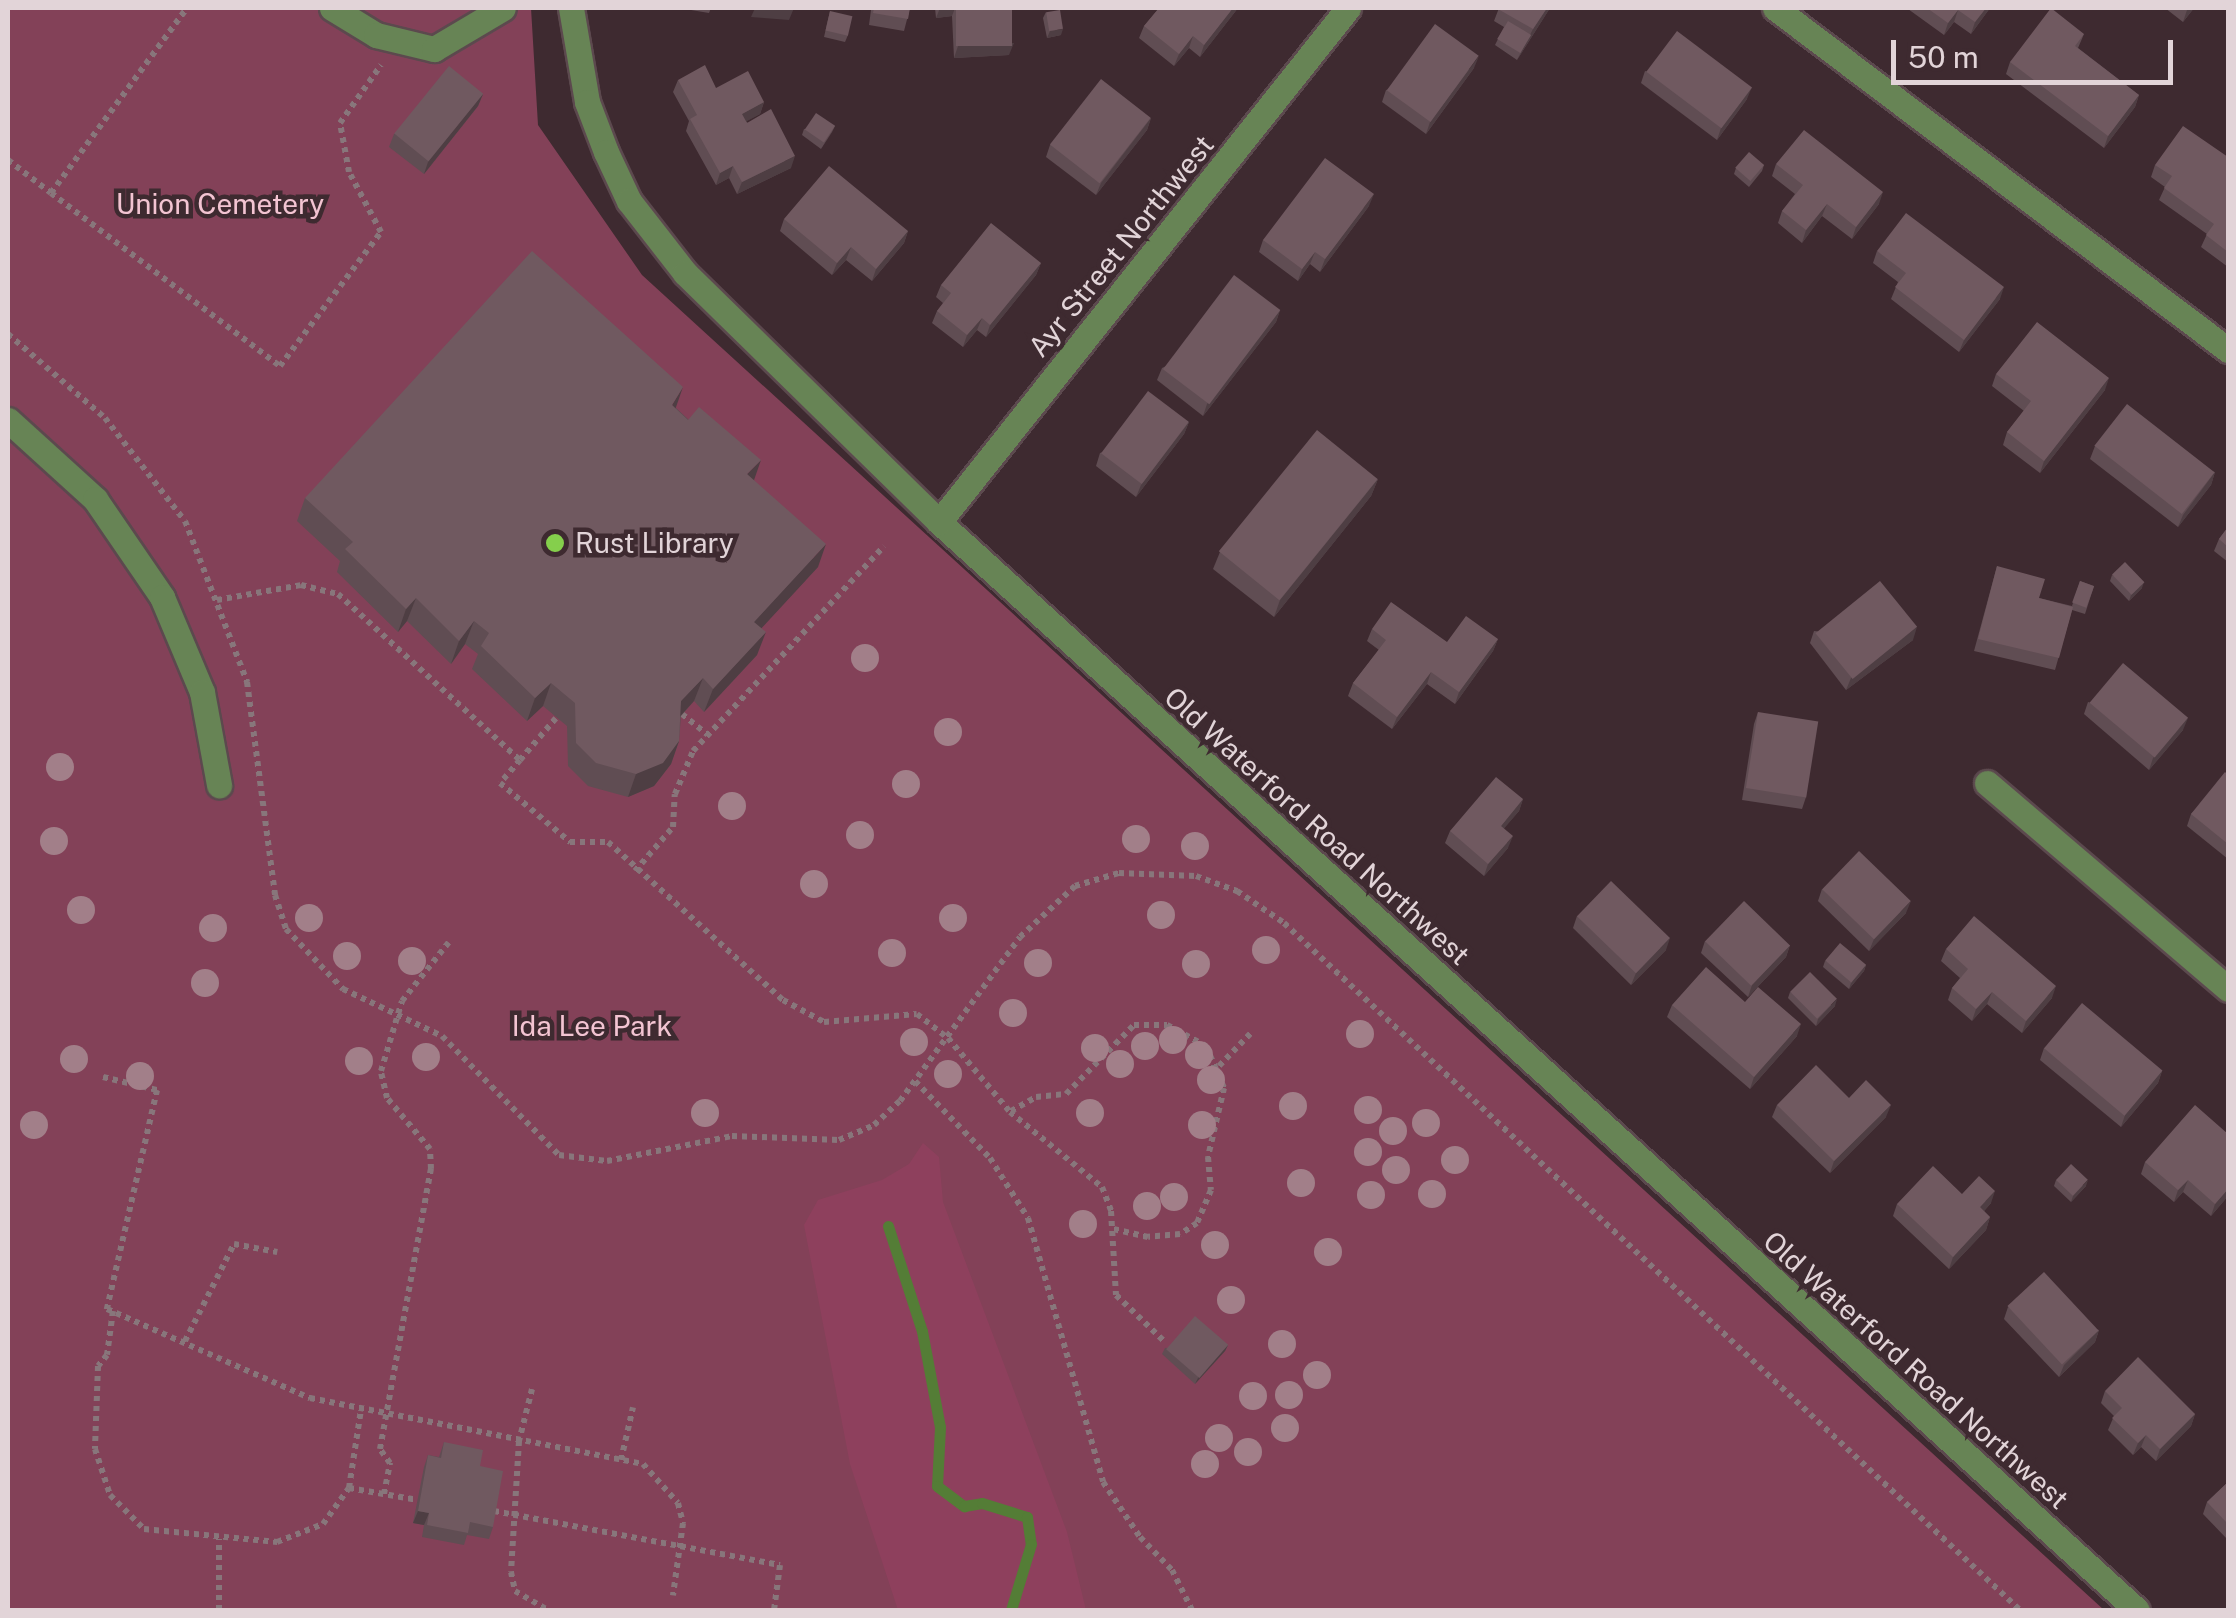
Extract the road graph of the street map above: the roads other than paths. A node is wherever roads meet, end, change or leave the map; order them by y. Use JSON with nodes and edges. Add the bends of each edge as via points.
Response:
{"nodes":[{"id":1,"x":332,"y":8,"type":"edge"},
{"id":2,"x":503,"y":8,"type":"edge"},
{"id":3,"x":571,"y":8,"type":"edge"},
{"id":4,"x":1348,"y":8,"type":"edge"},
{"id":5,"x":1774,"y":8,"type":"edge"},
{"id":6,"x":2228,"y":350,"type":"edge"},
{"id":7,"x":8,"y":420,"type":"edge"},
{"id":8,"x":939,"y":522,"type":"junction"},
{"id":9,"x":1987,"y":783,"type":"dead end"},
{"id":10,"x":219,"y":785,"type":"dead end"},
{"id":11,"x":2228,"y":989,"type":"edge"},
{"id":12,"x":2137,"y":1610,"type":"edge"}],
"edges":[{"from":1,"to":2,"type":"street","via":[[396,43],[434,49]]},
{"from":3,"to":8,"type":"street","name":"Old Waterford Road Northwest","via":[[588,102],[621,185],[653,237]]},
{"from":4,"to":8,"type":"street","name":"Ayr Street Northwest"},
{"from":5,"to":6,"type":"street"},
{"from":7,"to":10,"type":"street","via":[[94,498],[162,597],[202,692]]},
{"from":8,"to":12,"type":"street","name":"Old Waterford Road Northwest"},
{"from":9,"to":11,"type":"street"}]}
